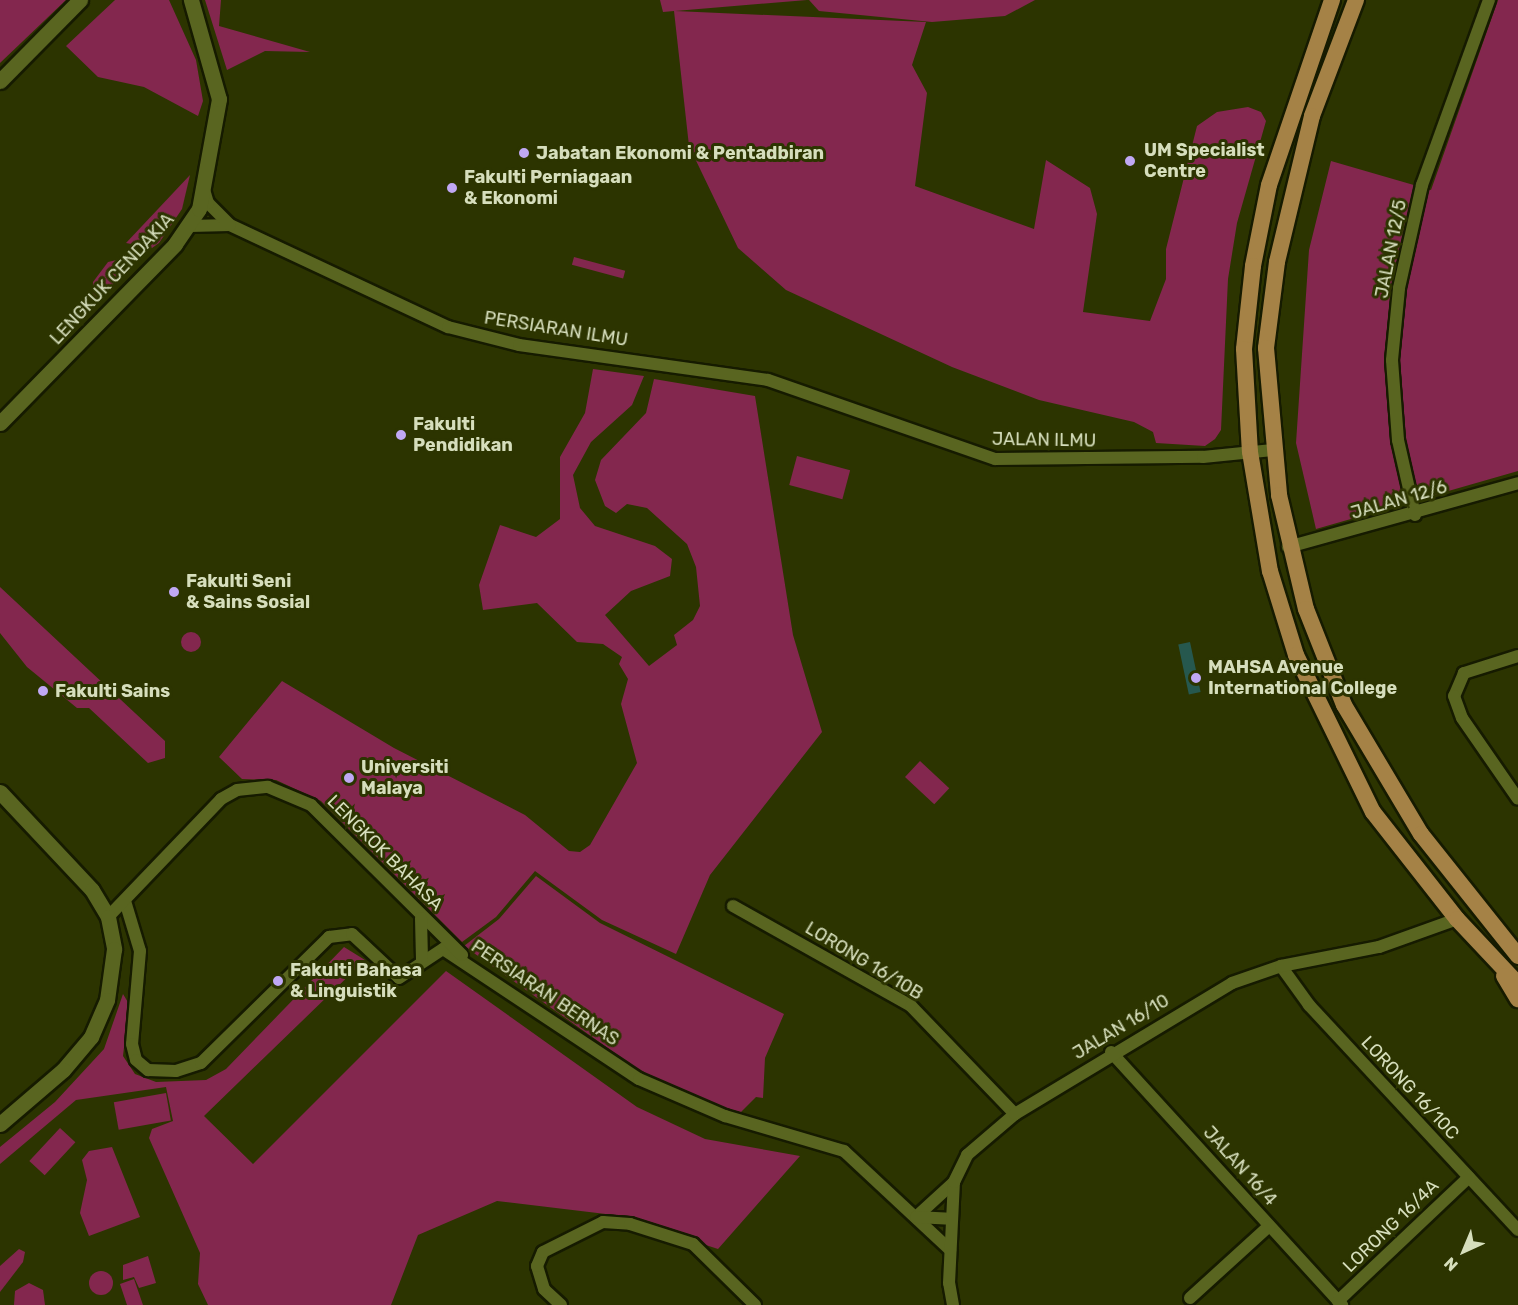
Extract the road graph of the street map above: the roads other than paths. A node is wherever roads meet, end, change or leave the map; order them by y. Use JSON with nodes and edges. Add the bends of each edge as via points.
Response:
{"nodes":[{"id":1,"x":80,"y":0,"type":"edge"},
{"id":2,"x":191,"y":0,"type":"edge"},
{"id":3,"x":1346,"y":0,"type":"edge"},
{"id":4,"x":1356,"y":0,"type":"edge"},
{"id":5,"x":1489,"y":0,"type":"edge"},
{"id":6,"x":1328,"y":5,"type":"edge"},
{"id":7,"x":1331,"y":60,"type":"junction"},
{"id":8,"x":0,"y":81,"type":"edge"},
{"id":9,"x":204,"y":190,"type":"junction"},
{"id":10,"x":230,"y":225,"type":"junction"},
{"id":11,"x":190,"y":226,"type":"junction"},
{"id":12,"x":755,"y":378,"type":"joint"},
{"id":13,"x":0,"y":423,"type":"edge"},
{"id":14,"x":1273,"y":450,"type":"junction"},
{"id":15,"x":1250,"y":452,"type":"junction"},
{"id":16,"x":1518,"y":483,"type":"edge"},
{"id":17,"x":1415,"y":515,"type":"junction"},
{"id":18,"x":1288,"y":547,"type":"junction"},
{"id":19,"x":1518,"y":656,"type":"edge"},
{"id":20,"x":0,"y":792,"type":"edge"},
{"id":21,"x":1518,"y":799,"type":"edge"},
{"id":22,"x":125,"y":901,"type":"junction"},
{"id":23,"x":733,"y":906,"type":"dead end"},
{"id":24,"x":108,"y":917,"type":"junction"},
{"id":25,"x":421,"y":918,"type":"junction"},
{"id":26,"x":1458,"y":919,"type":"junction"},
{"id":27,"x":1516,"y":952,"type":"edge"},
{"id":28,"x":464,"y":959,"type":"junction"},
{"id":29,"x":422,"y":960,"type":"junction"},
{"id":30,"x":1496,"y":963,"type":"junction"},
{"id":31,"x":1281,"y":966,"type":"junction"},
{"id":32,"x":1518,"y":984,"type":"edge"},
{"id":33,"x":1518,"y":999,"type":"edge"},
{"id":34,"x":1111,"y":1052,"type":"junction"},
{"id":35,"x":1015,"y":1114,"type":"junction"},
{"id":36,"x":0,"y":1124,"type":"edge"},
{"id":37,"x":1469,"y":1177,"type":"junction"},
{"id":38,"x":954,"y":1182,"type":"junction"},
{"id":39,"x":916,"y":1217,"type":"junction"},
{"id":40,"x":950,"y":1219,"type":"junction"},
{"id":41,"x":1269,"y":1226,"type":"junction"},
{"id":42,"x":1518,"y":1230,"type":"edge"},
{"id":43,"x":950,"y":1250,"type":"junction"},
{"id":44,"x":1190,"y":1298,"type":"dead end"},
{"id":45,"x":1340,"y":1303,"type":"edge"},
{"id":46,"x":561,"y":1305,"type":"edge"},
{"id":47,"x":755,"y":1305,"type":"edge"},
{"id":48,"x":953,"y":1305,"type":"edge"}],
"edges":[{"from":1,"to":8,"type":"street"},
{"from":2,"to":9,"type":"street","name":"LENGKUK CENDAKIA","via":[[219,99]]},
{"from":3,"to":7,"type":"main road"},
{"from":4,"to":7,"type":"main road"},
{"from":5,"to":17,"type":"street","name":"JALAN 12/5","via":[[1422,185],[1399,288],[1392,360],[1398,440]]},
{"from":6,"to":15,"type":"main road","via":[[1269,185],[1253,266],[1244,349]]},
{"from":7,"to":14,"type":"main road","via":[[1295,179],[1277,262],[1266,348]]},
{"from":9,"to":10,"type":"street","name":"PERSIARAN ILMU","via":[[212,209]]},
{"from":9,"to":11,"type":"street","name":"LENGKUK CENDAKIA"},
{"from":10,"to":11,"type":"street","name":"PERSIARAN ILMU"},
{"from":10,"to":12,"type":"street","name":"PERSIARAN ILMU","via":[[448,327],[519,345]]},
{"from":11,"to":13,"type":"street","name":"LENGKUK CENDAKIA"},
{"from":12,"to":15,"type":"street","name":"JALAN ILMU","via":[[995,459]]},
{"from":14,"to":15,"type":"street","name":"JALAN ILMU"},
{"from":14,"to":18,"type":"main road"},
{"from":15,"to":26,"type":"main road","via":[[1270,571],[1296,655],[1373,812]]},
{"from":16,"to":17,"type":"street","name":"JALAN 12/6"},
{"from":17,"to":18,"type":"street","name":"JALAN 12/6"},
{"from":18,"to":27,"type":"main road","via":[[1344,705],[1383,777]]},
{"from":19,"to":21,"type":"street","via":[[1464,673],[1454,696],[1462,718]]},
{"from":20,"to":24,"type":"street","via":[[65,856]]},
{"from":22,"to":24,"type":"street","name":"LENGKOK BAHASA"},
{"from":22,"to":25,"type":"street","name":"LENGKOK BAHASA","via":[[221,800],[237,790],[268,787],[311,805]]},
{"from":22,"to":29,"type":"street","name":"PERSIARAN BERNAS","via":[[140,951],[134,1053],[141,1066],[158,1073],[186,1070],[209,1057],[329,937],[352,934],[399,978]]},
{"from":23,"to":35,"type":"street","name":"LORONG 16/10B","via":[[911,1006]]},
{"from":24,"to":36,"type":"street","via":[[112,972],[96,1028],[76,1057]]},
{"from":25,"to":28,"type":"street","name":"LENGKOK BAHASA"},
{"from":25,"to":29,"type":"street"},
{"from":26,"to":30,"type":"main road"},
{"from":26,"to":31,"type":"street","name":"JALAN 16/10","via":[[1379,948]]},
{"from":28,"to":29,"type":"street","name":"PERSIARAN BERNAS","via":[[443,949]]},
{"from":28,"to":39,"type":"street","name":"PERSIARAN BERNAS","via":[[639,1079],[725,1116],[844,1151]]},
{"from":30,"to":32,"type":"main road"},
{"from":30,"to":33,"type":"main road"},
{"from":31,"to":34,"type":"street","name":"JALAN 16/10","via":[[1232,983]]},
{"from":31,"to":37,"type":"street","name":"LORONG 16/10C","via":[[1309,1005]]},
{"from":34,"to":35,"type":"street","name":"JALAN 16/10"},
{"from":34,"to":41,"type":"street","name":"JALAN 16/4"},
{"from":35,"to":38,"type":"street","name":"JALAN 16/10","via":[[967,1155]]},
{"from":37,"to":42,"type":"street","name":"LORONG 16/10C"},
{"from":37,"to":45,"type":"street","name":"LORONG 16/4A"},
{"from":38,"to":39,"type":"street"},
{"from":38,"to":40,"type":"street","name":"JALAN 16/10"},
{"from":39,"to":40,"type":"street"},
{"from":39,"to":43,"type":"street","name":"PERSIARAN BERNAS"},
{"from":40,"to":43,"type":"street","name":"JALAN 16/10"},
{"from":41,"to":44,"type":"street"},
{"from":41,"to":45,"type":"street","name":"JALAN 16/4"},
{"from":43,"to":48,"type":"street","name":"JALAN 16/10"},
{"from":46,"to":47,"type":"street","via":[[543,1289],[537,1266],[543,1252],[603,1222],[655,1230],[693,1244]]}]}
